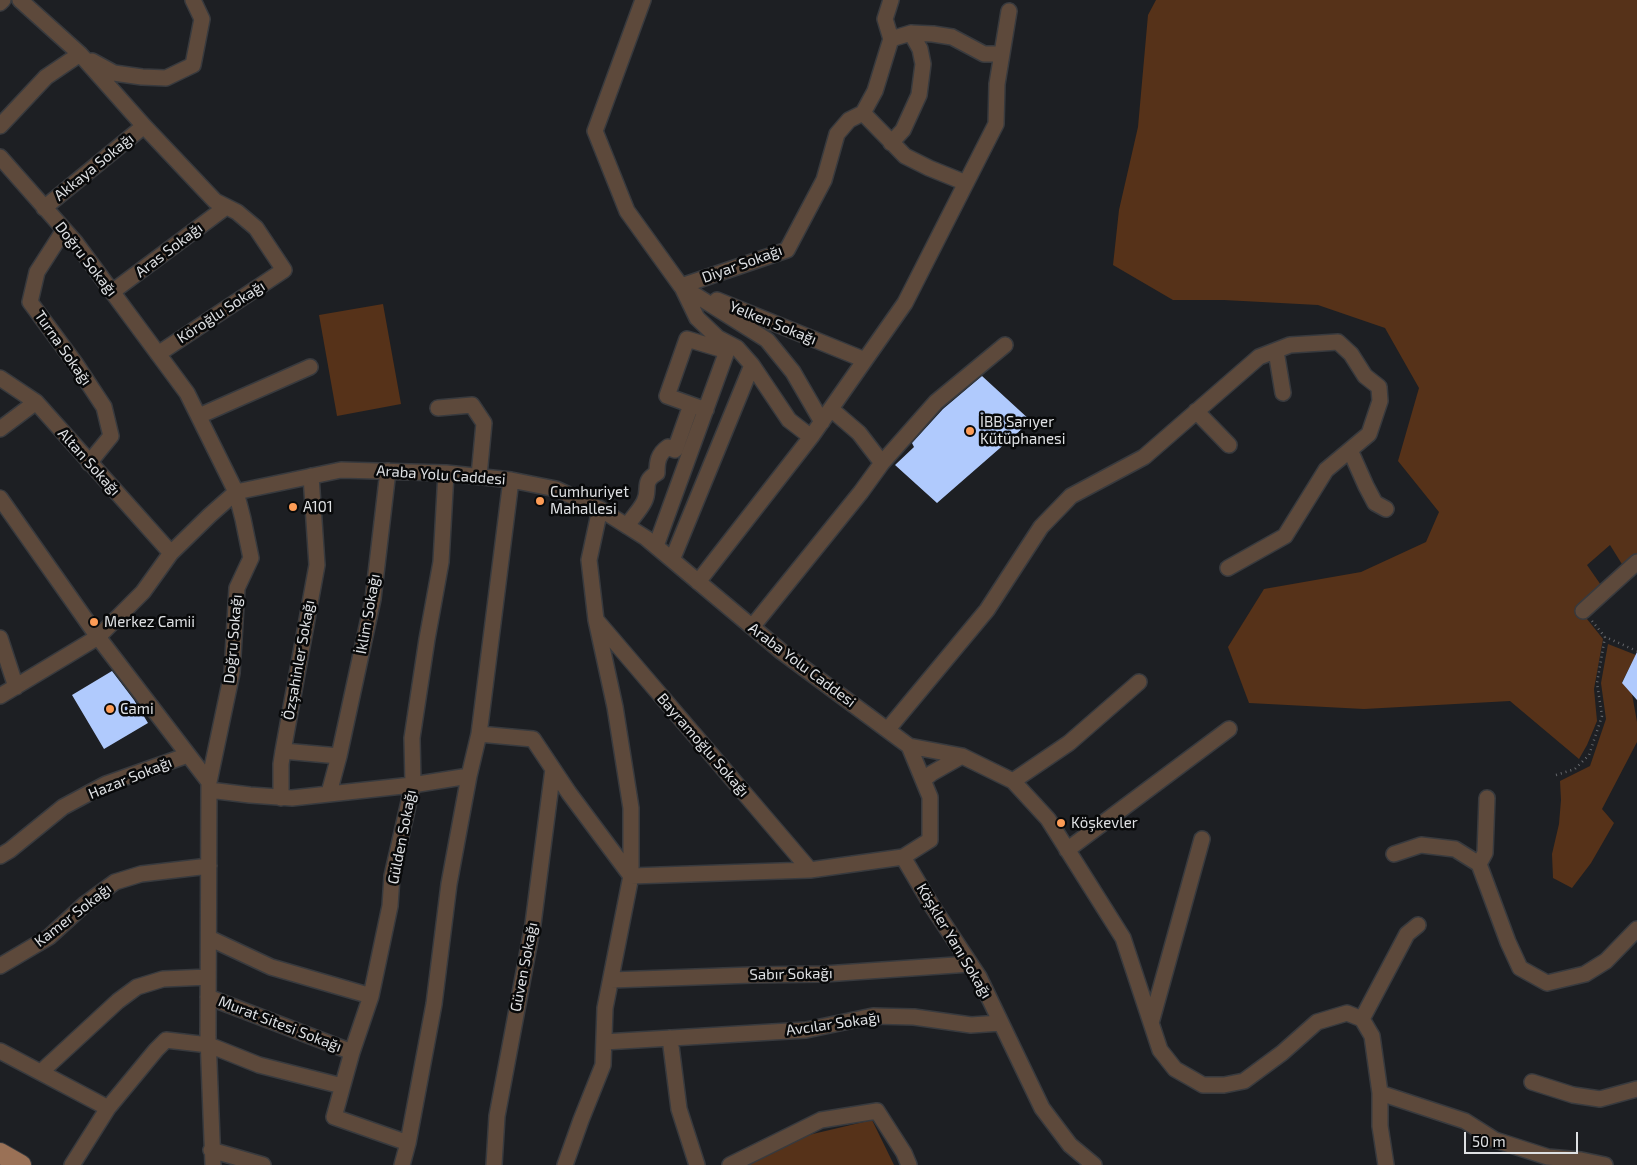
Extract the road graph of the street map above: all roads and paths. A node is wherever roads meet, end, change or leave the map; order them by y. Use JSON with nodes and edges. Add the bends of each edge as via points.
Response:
{"nodes":[{"id":1,"x":3,"y":0,"type":"edge"},
{"id":2,"x":20,"y":0,"type":"edge"},
{"id":3,"x":193,"y":0,"type":"edge"},
{"id":4,"x":206,"y":0,"type":"edge"},
{"id":5,"x":643,"y":0,"type":"edge"},
{"id":6,"x":891,"y":0,"type":"edge"},
{"id":7,"x":0,"y":3,"type":"edge"},
{"id":8,"x":1009,"y":11,"type":"dead end"},
{"id":9,"x":202,"y":19,"type":"junction"},
{"id":10,"x":911,"y":34,"type":"junction"},
{"id":11,"x":891,"y":39,"type":"junction"},
{"id":12,"x":80,"y":54,"type":"junction"},
{"id":13,"x":1002,"y":54,"type":"junction"},
{"id":14,"x":863,"y":113,"type":"junction"},
{"id":15,"x":0,"y":126,"type":"edge"},
{"id":16,"x":144,"y":126,"type":"junction"},
{"id":17,"x":891,"y":143,"type":"junction"},
{"id":18,"x":0,"y":157,"type":"edge"},
{"id":19,"x":966,"y":183,"type":"junction"},
{"id":20,"x":226,"y":207,"type":"junction"},
{"id":21,"x":44,"y":208,"type":"junction"},
{"id":22,"x":64,"y":230,"type":"junction"},
{"id":23,"x":681,"y":286,"type":"junction"},
{"id":24,"x":112,"y":292,"type":"junction"},
{"id":25,"x":1005,"y":344,"type":"dead end"},
{"id":26,"x":1276,"y":351,"type":"junction"},
{"id":27,"x":158,"y":354,"type":"junction"},
{"id":28,"x":865,"y":360,"type":"junction"},
{"id":29,"x":752,"y":365,"type":"junction"},
{"id":30,"x":310,"y":367,"type":"dead end"},
{"id":31,"x":0,"y":378,"type":"edge"},
{"id":32,"x":1283,"y":393,"type":"dead end"},
{"id":33,"x":36,"y":402,"type":"junction"},
{"id":34,"x":699,"y":407,"type":"junction"},
{"id":35,"x":438,"y":408,"type":"dead end"},
{"id":36,"x":831,"y":409,"type":"junction"},
{"id":37,"x":1196,"y":411,"type":"junction"},
{"id":38,"x":199,"y":416,"type":"junction"},
{"id":39,"x":822,"y":422,"type":"junction"},
{"id":40,"x":0,"y":429,"type":"edge"},
{"id":41,"x":811,"y":437,"type":"junction"},
{"id":42,"x":1229,"y":445,"type":"dead end"},
{"id":43,"x":1350,"y":450,"type":"junction"},
{"id":44,"x":89,"y":463,"type":"junction"},
{"id":45,"x":882,"y":463,"type":"junction"},
{"id":46,"x":388,"y":471,"type":"junction"},
{"id":47,"x":446,"y":473,"type":"junction"},
{"id":48,"x":311,"y":476,"type":"junction"},
{"id":49,"x":479,"y":476,"type":"junction"},
{"id":50,"x":511,"y":480,"type":"junction"},
{"id":51,"x":236,"y":492,"type":"junction"},
{"id":52,"x":0,"y":498,"type":"edge"},
{"id":53,"x":600,"y":509,"type":"junction"},
{"id":54,"x":1386,"y":509,"type":"dead end"},
{"id":55,"x":627,"y":526,"type":"junction"},
{"id":56,"x":656,"y":546,"type":"junction"},
{"id":57,"x":171,"y":553,"type":"junction"},
{"id":58,"x":672,"y":560,"type":"junction"},
{"id":59,"x":1637,"y":562,"type":"edge"},
{"id":60,"x":1228,"y":568,"type":"dead end"},
{"id":61,"x":698,"y":582,"type":"junction"},
{"id":62,"x":1583,"y":611,"type":"joint"},
{"id":63,"x":596,"y":620,"type":"junction"},
{"id":64,"x":752,"y":627,"type":"junction"},
{"id":65,"x":0,"y":638,"type":"edge"},
{"id":66,"x":98,"y":638,"type":"junction"},
{"id":67,"x":1605,"y":638,"type":"junction"},
{"id":68,"x":1637,"y":651,"type":"edge"},
{"id":69,"x":1139,"y":682,"type":"dead end"},
{"id":70,"x":16,"y":687,"type":"junction"},
{"id":71,"x":0,"y":696,"type":"edge"},
{"id":72,"x":888,"y":729,"type":"junction"},
{"id":73,"x":1229,"y":729,"type":"dead end"},
{"id":74,"x":479,"y":734,"type":"junction"},
{"id":75,"x":909,"y":746,"type":"junction"},
{"id":76,"x":283,"y":751,"type":"junction"},
{"id":77,"x":188,"y":755,"type":"junction"},
{"id":78,"x":339,"y":756,"type":"junction"},
{"id":79,"x":962,"y":756,"type":"junction"},
{"id":80,"x":553,"y":769,"type":"junction"},
{"id":81,"x":1556,"y":775,"type":"dead end"},
{"id":82,"x":469,"y":776,"type":"junction"},
{"id":83,"x":923,"y":780,"type":"junction"},
{"id":84,"x":1013,"y":782,"type":"junction"},
{"id":85,"x":413,"y":784,"type":"junction"},
{"id":86,"x":209,"y":786,"type":"junction"},
{"id":87,"x":329,"y":793,"type":"junction"},
{"id":88,"x":281,"y":798,"type":"junction"},
{"id":89,"x":1487,"y":798,"type":"dead end"},
{"id":90,"x":1202,"y":839,"type":"dead end"},
{"id":91,"x":1067,"y":850,"type":"junction"},
{"id":92,"x":1394,"y":854,"type":"dead end"},
{"id":93,"x":0,"y":856,"type":"edge"},
{"id":94,"x":904,"y":857,"type":"junction"},
{"id":95,"x":1479,"y":864,"type":"junction"},
{"id":96,"x":209,"y":866,"type":"junction"},
{"id":97,"x":810,"y":870,"type":"junction"},
{"id":98,"x":631,"y":876,"type":"junction"},
{"id":99,"x":1418,"y":925,"type":"dead end"},
{"id":100,"x":1637,"y":929,"type":"edge"},
{"id":101,"x":209,"y":938,"type":"junction"},
{"id":102,"x":970,"y":964,"type":"junction"},
{"id":103,"x":0,"y":966,"type":"edge"},
{"id":104,"x":208,"y":977,"type":"junction"},
{"id":105,"x":611,"y":980,"type":"junction"},
{"id":106,"x":371,"y":996,"type":"junction"},
{"id":107,"x":208,"y":997,"type":"junction"},
{"id":108,"x":1362,"y":1019,"type":"junction"},
{"id":109,"x":1001,"y":1023,"type":"junction"},
{"id":110,"x":1151,"y":1023,"type":"junction"},
{"id":111,"x":670,"y":1038,"type":"junction"},
{"id":112,"x":604,"y":1042,"type":"junction"},
{"id":113,"x":209,"y":1045,"type":"junction"},
{"id":114,"x":0,"y":1050,"type":"edge"},
{"id":115,"x":352,"y":1052,"type":"junction"},
{"id":116,"x":41,"y":1072,"type":"junction"},
{"id":117,"x":1532,"y":1082,"type":"dead end"},
{"id":118,"x":342,"y":1086,"type":"junction"},
{"id":119,"x":1637,"y":1089,"type":"edge"},
{"id":120,"x":1380,"y":1092,"type":"junction"},
{"id":121,"x":108,"y":1108,"type":"junction"},
{"id":122,"x":408,"y":1143,"type":"junction"},
{"id":123,"x":211,"y":1150,"type":"junction"},
{"id":124,"x":0,"y":1153,"type":"edge"},
{"id":125,"x":21,"y":1165,"type":"edge"},
{"id":126,"x":72,"y":1165,"type":"edge"},
{"id":127,"x":213,"y":1165,"type":"edge"},
{"id":128,"x":263,"y":1165,"type":"edge"},
{"id":129,"x":402,"y":1165,"type":"edge"},
{"id":130,"x":494,"y":1165,"type":"edge"},
{"id":131,"x":565,"y":1165,"type":"edge"},
{"id":132,"x":697,"y":1165,"type":"edge"},
{"id":133,"x":730,"y":1165,"type":"edge"},
{"id":134,"x":909,"y":1165,"type":"edge"},
{"id":135,"x":1094,"y":1165,"type":"edge"},
{"id":136,"x":1385,"y":1165,"type":"edge"},
{"id":137,"x":1605,"y":1165,"type":"edge"}],
"edges":[{"from":1,"to":7,"type":"street"},
{"from":2,"to":12,"type":"street"},
{"from":3,"to":9,"type":"street"},
{"from":4,"to":9,"type":"street"},
{"from":5,"to":23,"type":"street","via":[[595,131],[627,211]]},
{"from":6,"to":11,"type":"street","via":[[885,19]]},
{"from":8,"to":13,"type":"street"},
{"from":9,"to":12,"type":"street","via":[[193,65],[166,78],[114,74]]},
{"from":10,"to":11,"type":"street"},
{"from":10,"to":13,"type":"street","via":[[952,37],[984,54]]},
{"from":10,"to":17,"type":"street","via":[[920,49],[923,64],[919,95],[903,130]]},
{"from":11,"to":14,"type":"street","via":[[874,91]]},
{"from":12,"to":15,"type":"street","via":[[46,77]]},
{"from":12,"to":16,"type":"street"},
{"from":13,"to":19,"type":"street","via":[[996,124]]},
{"from":14,"to":17,"type":"street"},
{"from":14,"to":23,"type":"street","name":"Diyar Sokağı","via":[[849,120],[837,134],[824,180],[787,250]]},
{"from":16,"to":20,"type":"street","via":[[214,201]]},
{"from":16,"to":21,"type":"street","name":"Akkaya Sokağı"},
{"from":17,"to":19,"type":"street","via":[[905,156]]},
{"from":18,"to":21,"type":"street","name":"Doğru Sokağı"},
{"from":19,"to":28,"type":"street","via":[[905,303]]},
{"from":20,"to":24,"type":"street","name":"Aras Sokağı"},
{"from":20,"to":27,"type":"street","name":"Köroğlu Sokağı","via":[[256,228],[284,270]]},
{"from":21,"to":22,"type":"street","name":"Doğru Sokağı"},
{"from":22,"to":24,"type":"street","name":"Doğru Sokağı"},
{"from":22,"to":44,"type":"street","name":"Turna Sokağı","via":[[38,272],[30,302],[104,407],[111,436]]},
{"from":23,"to":28,"type":"street","name":"Yelken Sokağı"},
{"from":23,"to":29,"type":"street","via":[[697,318],[718,338],[737,348]]},
{"from":23,"to":39,"type":"street","via":[[767,340],[793,372]]},
{"from":24,"to":27,"type":"street","name":"Doğru Sokağı"},
{"from":25,"to":45,"type":"street","via":[[936,402]]},
{"from":26,"to":32,"type":"street"},
{"from":26,"to":37,"type":"street","via":[[1259,357]]},
{"from":26,"to":43,"type":"street","via":[[1290,345],[1338,342],[1351,354],[1365,376],[1379,387],[1380,401],[1369,434]]},
{"from":27,"to":38,"type":"street","name":"Doğru Sokağı","via":[[187,393]]},
{"from":28,"to":36,"type":"street"},
{"from":29,"to":41,"type":"street","via":[[789,420]]},
{"from":29,"to":58,"type":"street"},
{"from":30,"to":38,"type":"street"},
{"from":31,"to":33,"type":"street","name":"Altan Sokağı"},
{"from":33,"to":40,"type":"street"},
{"from":33,"to":44,"type":"street","name":"Altan Sokağı"},
{"from":34,"to":34,"type":"street","via":[[667,396],[687,339],[727,351]]},
{"from":34,"to":55,"type":"street","via":[[675,450],[668,447],[662,451],[657,461],[664,476],[650,478],[645,500]]},
{"from":34,"to":56,"type":"street"},
{"from":35,"to":49,"type":"street","via":[[472,405],[484,423]]},
{"from":36,"to":39,"type":"street"},
{"from":36,"to":45,"type":"street","via":[[859,433]]},
{"from":37,"to":42,"type":"street"},
{"from":37,"to":72,"type":"street","via":[[1144,457],[1072,496],[1041,527],[987,610]]},
{"from":38,"to":51,"type":"street","name":"Doğru Sokağı"},
{"from":39,"to":41,"type":"street"},
{"from":41,"to":61,"type":"street"},
{"from":43,"to":54,"type":"street","via":[[1376,503]]},
{"from":43,"to":60,"type":"street","via":[[1326,470],[1285,536]]},
{"from":44,"to":57,"type":"street","name":"Altan Sokağı"},
{"from":45,"to":64,"type":"street"},
{"from":46,"to":47,"type":"street","name":"Araba Yolu Caddesi"},
{"from":46,"to":48,"type":"street","name":"Araba Yolu Caddesi","via":[[340,470]]},
{"from":46,"to":78,"type":"street","name":"İklim Sokağı","via":[[373,599]]},
{"from":47,"to":49,"type":"street","name":"Araba Yolu Caddesi"},
{"from":47,"to":85,"type":"street","name":"Gülden Sokağı","via":[[441,562],[412,738]]},
{"from":48,"to":51,"type":"street","name":"Araba Yolu Caddesi"},
{"from":48,"to":76,"type":"street","name":"Özşahinler Sokağı","via":[[317,564]]},
{"from":49,"to":50,"type":"street","name":"Araba Yolu Caddesi"},
{"from":50,"to":53,"type":"street","name":"Araba Yolu Caddesi","via":[[556,489]]},
{"from":50,"to":74,"type":"street"},
{"from":51,"to":57,"type":"street","name":"Araba Yolu Caddesi"},
{"from":51,"to":86,"type":"street","name":"Doğru Sokağı","via":[[250,558],[237,588],[232,673]]},
{"from":52,"to":66,"type":"street"},
{"from":53,"to":55,"type":"street","name":"Araba Yolu Caddesi"},
{"from":53,"to":63,"type":"street","via":[[589,560]]},
{"from":55,"to":56,"type":"street","name":"Araba Yolu Caddesi"},
{"from":56,"to":58,"type":"street","name":"Araba Yolu Caddesi"},
{"from":57,"to":66,"type":"street","name":"Araba Yolu Caddesi","via":[[143,592]]},
{"from":58,"to":61,"type":"street","name":"Araba Yolu Caddesi"},
{"from":59,"to":62,"type":"street"},
{"from":61,"to":64,"type":"street","name":"Araba Yolu Caddesi"},
{"from":62,"to":67,"type":"path"},
{"from":63,"to":97,"type":"street","name":"Bayramoğlu Sokağı"},
{"from":63,"to":98,"type":"street","via":[[615,707],[631,808]]},
{"from":64,"to":72,"type":"street","name":"Araba Yolu Caddesi"},
{"from":65,"to":70,"type":"street"},
{"from":66,"to":70,"type":"street","name":"Araba Yolu Caddesi"},
{"from":66,"to":77,"type":"street"},
{"from":67,"to":68,"type":"path"},
{"from":67,"to":81,"type":"path","via":[[1597,683],[1602,716],[1589,754],[1575,769]]},
{"from":69,"to":84,"type":"street","via":[[1069,743]]},
{"from":70,"to":71,"type":"street","name":"Araba Yolu Caddesi"},
{"from":72,"to":75,"type":"street","name":"Araba Yolu Caddesi"},
{"from":73,"to":91,"type":"street"},
{"from":74,"to":80,"type":"street","via":[[533,739]]},
{"from":74,"to":82,"type":"street"},
{"from":75,"to":79,"type":"street","name":"Araba Yolu Caddesi"},
{"from":75,"to":83,"type":"street"},
{"from":76,"to":78,"type":"street"},
{"from":76,"to":88,"type":"street","name":"Özşahinler Sokağı"},
{"from":77,"to":86,"type":"street"},
{"from":77,"to":93,"type":"street","name":"Hazar Sokağı","via":[[106,784],[63,807]]},
{"from":78,"to":87,"type":"street"},
{"from":79,"to":83,"type":"street"},
{"from":79,"to":84,"type":"street","name":"Araba Yolu Caddesi"},
{"from":80,"to":98,"type":"street"},
{"from":80,"to":130,"type":"street","name":"Güven Sokağı","via":[[533,924],[497,1116]]},
{"from":82,"to":85,"type":"street"},
{"from":82,"to":122,"type":"street","via":[[449,884],[434,1004]]},
{"from":83,"to":94,"type":"street","via":[[930,796],[930,840]]},
{"from":84,"to":91,"type":"street","name":"Araba Yolu Caddesi","via":[[1048,819]]},
{"from":85,"to":87,"type":"street"},
{"from":85,"to":106,"type":"street","name":"Gülden Sokağı","via":[[392,876],[390,906]]},
{"from":86,"to":88,"type":"street"},
{"from":86,"to":96,"type":"street","name":"Doğru Sokağı"},
{"from":87,"to":88,"type":"street"},
{"from":89,"to":95,"type":"street","via":[[1485,853]]},
{"from":90,"to":110,"type":"street"},
{"from":91,"to":110,"type":"street","name":"Araba Yolu Caddesi","via":[[1123,938]]},
{"from":92,"to":95,"type":"street","via":[[1421,845],[1455,849]]},
{"from":94,"to":97,"type":"street"},
{"from":94,"to":102,"type":"street","name":"Köşkler Yanı Sokağı"},
{"from":95,"to":100,"type":"street","via":[[1520,968],[1548,983],[1585,974],[1606,961]]},
{"from":96,"to":101,"type":"street","name":"Doğru Sokağı"},
{"from":96,"to":103,"type":"street","name":"Kamer Sokağı","via":[[141,874],[115,882],[49,937]]},
{"from":97,"to":98,"type":"street"},
{"from":98,"to":105,"type":"street"},
{"from":99,"to":108,"type":"street","via":[[1407,934]]},
{"from":101,"to":104,"type":"street","name":"Doğru Sokağı"},
{"from":101,"to":106,"type":"street","via":[[271,967]]},
{"from":102,"to":105,"type":"street","name":"Sabır Sokağı","via":[[824,974]]},
{"from":102,"to":109,"type":"street","name":"Köşkler Yanı Sokağı"},
{"from":104,"to":107,"type":"street","name":"Doğru Sokağı"},
{"from":104,"to":116,"type":"street","via":[[163,979],[137,987]]},
{"from":105,"to":112,"type":"street","via":[[605,1008]]},
{"from":106,"to":115,"type":"street","name":"Gülden Sokağı"},
{"from":107,"to":113,"type":"street","name":"Doğru Sokağı"},
{"from":107,"to":115,"type":"street","name":"Murat Sitesi Sokağı"},
{"from":108,"to":110,"type":"street","name":"Araba Yolu Caddesi","via":[[1348,1013],[1317,1022],[1244,1081],[1224,1085],[1203,1085],[1175,1069],[1160,1050]]},
{"from":108,"to":120,"type":"street","via":[[1372,1036]]},
{"from":109,"to":111,"type":"street","name":"Avcılar Sokağı","via":[[971,1025],[914,1017],[873,1016],[806,1030]]},
{"from":109,"to":135,"type":"street","name":"Köşkler Yanı Sokağı","via":[[1042,1108],[1070,1145]]},
{"from":111,"to":112,"type":"street","name":"Avcılar Sokağı"},
{"from":111,"to":132,"type":"street","via":[[679,1109]]},
{"from":112,"to":131,"type":"street","via":[[603,1065]]},
{"from":113,"to":118,"type":"street","via":[[259,1065]]},
{"from":113,"to":121,"type":"street","via":[[166,1040]]},
{"from":113,"to":123,"type":"street","name":"Doğru Sokağı"},
{"from":114,"to":116,"type":"street"},
{"from":115,"to":118,"type":"street","name":"Gülden Sokağı"},
{"from":116,"to":121,"type":"street"},
{"from":117,"to":119,"type":"street","via":[[1573,1095],[1600,1099]]},
{"from":118,"to":122,"type":"street","name":"Gülden Sokağı","via":[[334,1117]]},
{"from":120,"to":136,"type":"street"},
{"from":120,"to":137,"type":"street","via":[[1465,1121],[1495,1140],[1548,1158]]},
{"from":121,"to":126,"type":"street"},
{"from":122,"to":129,"type":"street"},
{"from":123,"to":127,"type":"street","name":"Doğru Sokağı"},
{"from":123,"to":128,"type":"street"},
{"from":124,"to":125,"type":"main road"},
{"from":133,"to":134,"type":"street","via":[[821,1120],[877,1111]]}]}
